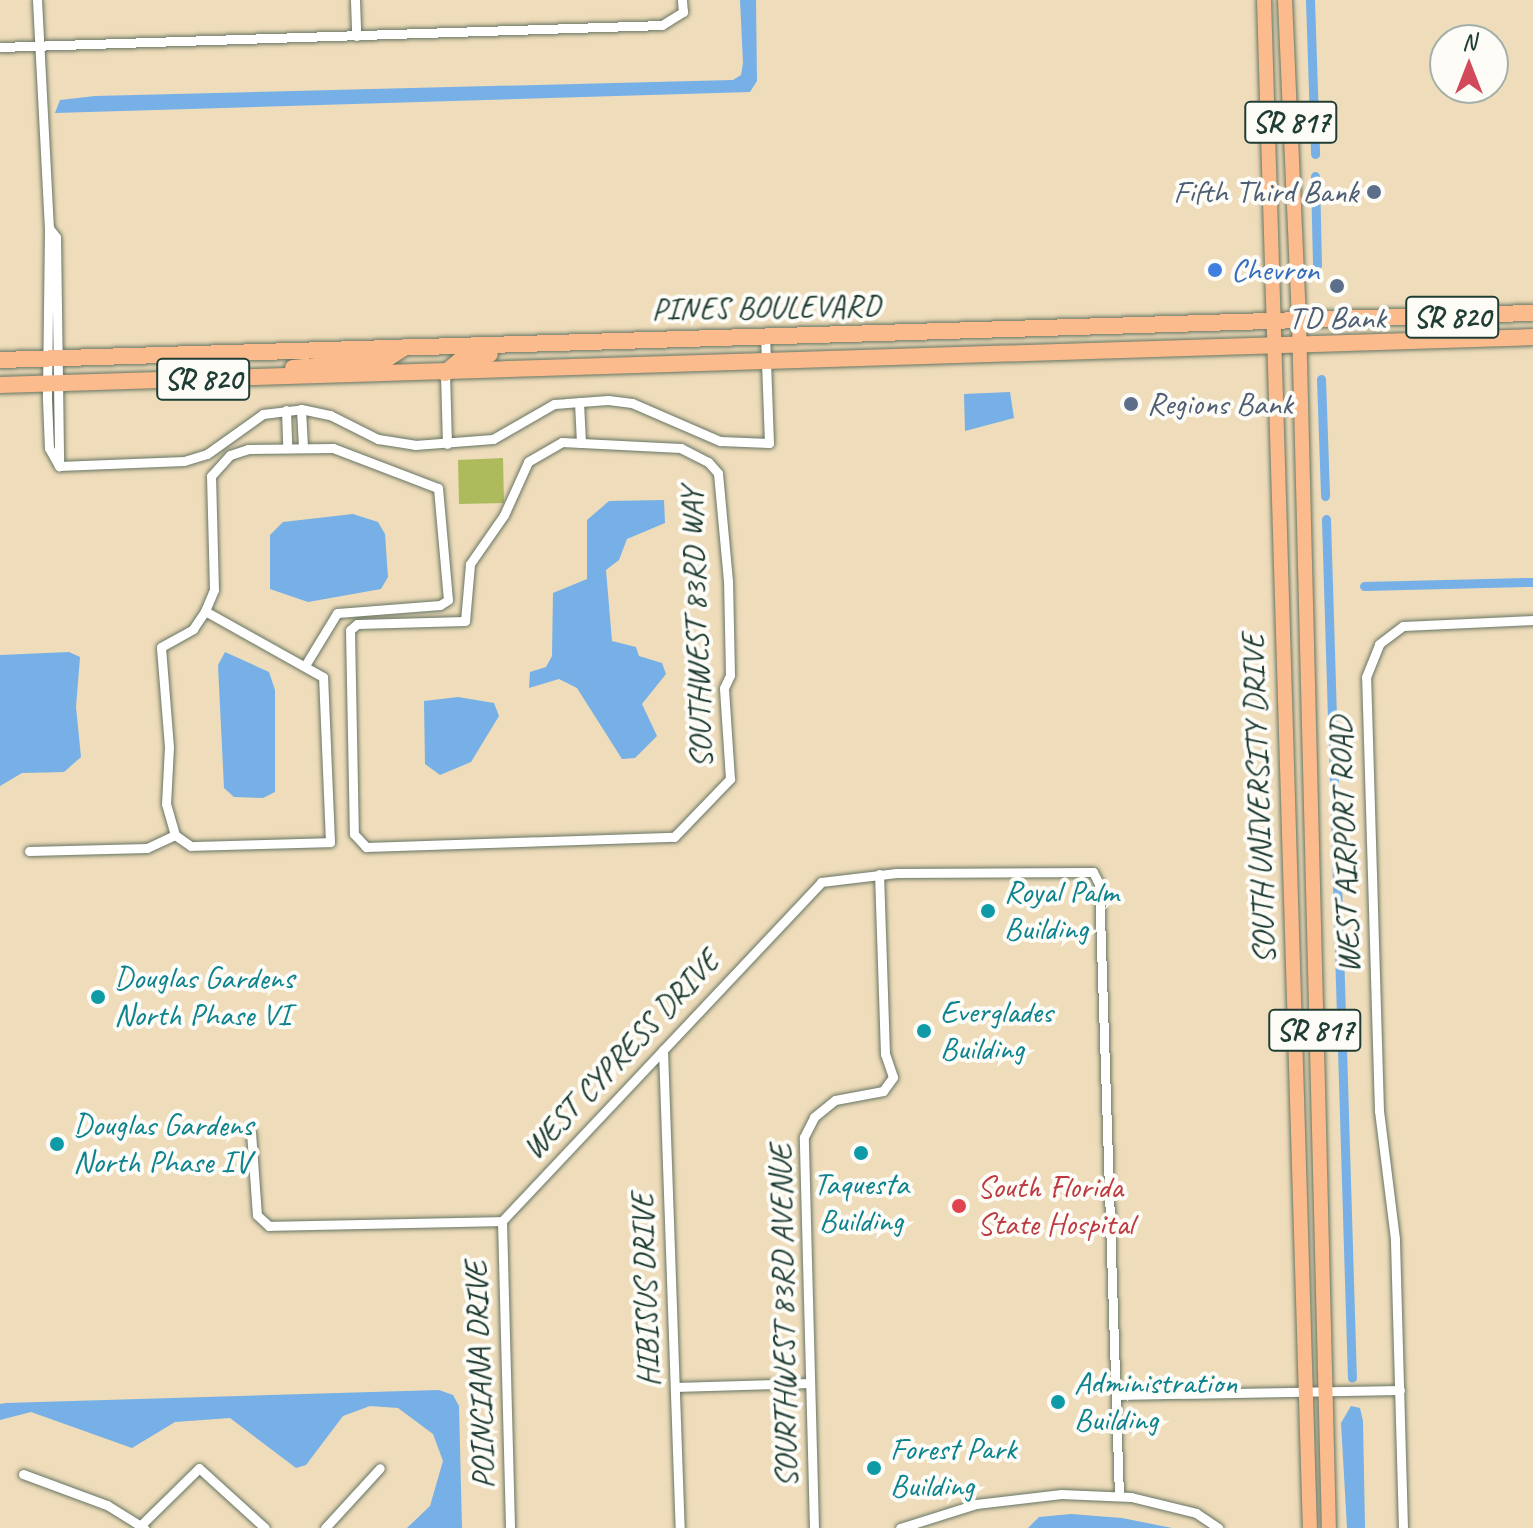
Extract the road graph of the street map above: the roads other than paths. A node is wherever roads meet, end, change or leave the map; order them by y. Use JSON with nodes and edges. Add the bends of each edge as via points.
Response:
{"nodes":[{"id":1,"x":37,"y":0,"type":"edge"},
{"id":2,"x":355,"y":0,"type":"edge"},
{"id":3,"x":682,"y":0,"type":"edge"},
{"id":4,"x":1264,"y":0,"type":"edge"},
{"id":5,"x":1285,"y":0,"type":"edge"},
{"id":6,"x":356,"y":36,"type":"junction"},
{"id":7,"x":37,"y":46,"type":"junction"},
{"id":8,"x":0,"y":47,"type":"edge"},
{"id":9,"x":1533,"y":313,"type":"edge"},
{"id":10,"x":1299,"y":322,"type":"junction"},
{"id":11,"x":1275,"y":324,"type":"junction"},
{"id":12,"x":1533,"y":329,"type":"edge"},
{"id":13,"x":1065,"y":330,"type":"junction"},
{"id":14,"x":1022,"y":331,"type":"junction"},
{"id":15,"x":765,"y":335,"type":"junction"},
{"id":16,"x":1533,"y":337,"type":"edge"},
{"id":17,"x":1473,"y":340,"type":"junction"},
{"id":18,"x":584,"y":341,"type":"junction"},
{"id":19,"x":405,"y":347,"type":"junction"},
{"id":20,"x":1276,"y":348,"type":"junction"},
{"id":21,"x":1300,"y":348,"type":"junction"},
{"id":22,"x":1028,"y":355,"type":"junction"},
{"id":23,"x":919,"y":356,"type":"junction"},
{"id":24,"x":53,"y":359,"type":"junction"},
{"id":25,"x":766,"y":359,"type":"junction"},
{"id":26,"x":0,"y":360,"type":"edge"},
{"id":27,"x":445,"y":373,"type":"junction"},
{"id":28,"x":265,"y":377,"type":"junction"},
{"id":29,"x":53,"y":383,"type":"junction"},
{"id":30,"x":0,"y":385,"type":"edge"},
{"id":31,"x":579,"y":402,"type":"junction"},
{"id":32,"x":301,"y":409,"type":"junction"},
{"id":33,"x":286,"y":410,"type":"junction"},
{"id":34,"x":581,"y":443,"type":"junction"},
{"id":35,"x":447,"y":444,"type":"junction"},
{"id":36,"x":303,"y":447,"type":"junction"},
{"id":37,"x":287,"y":448,"type":"junction"},
{"id":38,"x":205,"y":611,"type":"junction"},
{"id":39,"x":1533,"y":620,"type":"edge"},
{"id":40,"x":306,"y":664,"type":"junction"},
{"id":41,"x":175,"y":835,"type":"junction"},
{"id":42,"x":29,"y":851,"type":"dead end"},
{"id":43,"x":879,"y":874,"type":"junction"},
{"id":44,"x":663,"y":1050,"type":"junction"},
{"id":45,"x":251,"y":1132,"type":"dead end"},
{"id":46,"x":502,"y":1221,"type":"junction"},
{"id":47,"x":810,"y":1383,"type":"junction"},
{"id":48,"x":675,"y":1387,"type":"junction"},
{"id":49,"x":1326,"y":1390,"type":"junction"},
{"id":50,"x":1400,"y":1390,"type":"junction"},
{"id":51,"x":1307,"y":1391,"type":"junction"},
{"id":52,"x":1116,"y":1395,"type":"junction"},
{"id":53,"x":380,"y":1468,"type":"dead end"},
{"id":54,"x":23,"y":1474,"type":"dead end"},
{"id":55,"x":1119,"y":1496,"type":"junction"},
{"id":56,"x":142,"y":1527,"type":"edge"},
{"id":57,"x":265,"y":1528,"type":"edge"},
{"id":58,"x":325,"y":1528,"type":"edge"},
{"id":59,"x":510,"y":1528,"type":"edge"},
{"id":60,"x":680,"y":1528,"type":"edge"},
{"id":61,"x":814,"y":1528,"type":"edge"},
{"id":62,"x":900,"y":1528,"type":"edge"},
{"id":63,"x":1218,"y":1528,"type":"edge"},
{"id":64,"x":1310,"y":1528,"type":"edge"},
{"id":65,"x":1329,"y":1528,"type":"edge"},
{"id":66,"x":1403,"y":1528,"type":"edge"}],
"edges":[{"from":1,"to":7,"type":"street"},
{"from":2,"to":6,"type":"street"},
{"from":3,"to":6,"type":"street","via":[[677,19],[662,25]]},
{"from":4,"to":11,"type":"main road","number":"SR 817"},
{"from":5,"to":10,"type":"main road","number":"SR 817"},
{"from":6,"to":7,"type":"street"},
{"from":7,"to":8,"type":"street"},
{"from":7,"to":24,"type":"street","via":[[49,228],[56,237]]},
{"from":9,"to":10,"type":"highway","name":"PINES BOULEVARD","number":"SR 820"},
{"from":10,"to":11,"type":"highway","name":"PINES BOULEVARD","number":"SR 820"},
{"from":10,"to":21,"type":"main road","number":"SR 817"},
{"from":11,"to":13,"type":"highway","name":"PINES BOULEVARD","number":"SR 820"},
{"from":11,"to":20,"type":"main road","number":"SR 817"},
{"from":12,"to":17,"type":"highway","via":[[1499,331]]},
{"from":13,"to":14,"type":"highway","name":"PINES BOULEVARD","number":"SR 820"},
{"from":13,"to":22,"type":"highway","via":[[1032,344]]},
{"from":14,"to":15,"type":"highway","name":"PINES BOULEVARD","number":"SR 820"},
{"from":14,"to":23,"type":"highway","via":[[1015,344],[933,347]]},
{"from":15,"to":18,"type":"highway","name":"PINES BOULEVARD","number":"SR 820"},
{"from":15,"to":25,"type":"street"},
{"from":16,"to":17,"type":"highway","name":"PINES BOULEVARD","number":"SR 820"},
{"from":17,"to":21,"type":"highway","name":"PINES BOULEVARD","number":"SR 820"},
{"from":18,"to":19,"type":"highway","name":"PINES BOULEVARD","number":"SR 820"},
{"from":18,"to":27,"type":"highway","via":[[574,347],[471,355]]},
{"from":19,"to":24,"type":"highway","name":"PINES BOULEVARD","number":"SR 820"},
{"from":19,"to":28,"type":"highway","via":[[385,360],[321,364]]},
{"from":20,"to":21,"type":"highway","name":"PINES BOULEVARD","number":"SR 820"},
{"from":20,"to":22,"type":"highway","name":"PINES BOULEVARD","number":"SR 820"},
{"from":20,"to":51,"type":"main road","name":"SOUTH UNIVERSITY DRIVE","number":"SR 817","via":[[1279,633]]},
{"from":21,"to":49,"type":"main road","name":"SOUTH UNIVERSITY DRIVE","number":"SR 817"},
{"from":22,"to":23,"type":"highway","name":"PINES BOULEVARD","number":"SR 820"},
{"from":23,"to":25,"type":"highway","name":"PINES BOULEVARD","number":"SR 820"},
{"from":24,"to":26,"type":"highway","name":"PINES BOULEVARD","number":"SR 820"},
{"from":24,"to":29,"type":"street"},
{"from":25,"to":27,"type":"highway","name":"PINES BOULEVARD","number":"SR 820"},
{"from":25,"to":31,"type":"street","via":[[769,443],[720,441],[632,403]]},
{"from":27,"to":28,"type":"highway","name":"PINES BOULEVARD","number":"SR 820"},
{"from":27,"to":35,"type":"street"},
{"from":28,"to":29,"type":"highway","name":"PINES BOULEVARD","number":"SR 820"},
{"from":29,"to":30,"type":"highway","name":"PINES BOULEVARD","number":"SR 820"},
{"from":29,"to":33,"type":"street","via":[[49,448],[59,466],[184,461],[207,454],[263,414]]},
{"from":31,"to":34,"type":"street"},
{"from":31,"to":35,"type":"street","via":[[554,404],[493,439]]},
{"from":32,"to":33,"type":"street"},
{"from":32,"to":35,"type":"street","via":[[330,415],[393,444]]},
{"from":32,"to":36,"type":"street"},
{"from":33,"to":37,"type":"street"},
{"from":34,"to":34,"type":"street","name":"SOUTHWEST 83RD WAY","via":[[562,442],[528,462],[504,515],[470,564],[465,621],[357,624],[350,630],[358,842],[366,847],[674,837],[730,779],[724,688],[730,675],[728,581],[719,533],[718,473],[681,448]]},
{"from":36,"to":37,"type":"street"},
{"from":36,"to":40,"type":"street","via":[[340,450],[436,484],[448,600],[440,605],[337,613]]},
{"from":37,"to":38,"type":"street","via":[[239,452],[211,476],[214,590]]},
{"from":38,"to":40,"type":"street"},
{"from":38,"to":41,"type":"street","via":[[184,637],[161,647],[169,747],[166,804]]},
{"from":39,"to":50,"type":"street","name":"WEST AIRPORT ROAD","via":[[1417,623],[1384,639],[1370,658],[1366,677],[1381,1142],[1395,1239]]},
{"from":40,"to":41,"type":"street","via":[[325,685],[330,842],[191,846]]},
{"from":41,"to":42,"type":"street","via":[[147,848]]},
{"from":43,"to":44,"type":"street","name":"WEST CYPRESS DRIVE","via":[[830,878],[808,893]]},
{"from":43,"to":47,"type":"street","name":"SOURTHWEST 83RD AVENUE","via":[[885,1054],[893,1077],[883,1091],[835,1100],[814,1117],[804,1137]]},
{"from":43,"to":52,"type":"street","name":"WEST CYPRESS DRIVE","via":[[1093,872],[1099,884]]},
{"from":44,"to":46,"type":"street","name":"WEST CYPRESS DRIVE"},
{"from":44,"to":48,"type":"street","name":"HIBISUS DRIVE"},
{"from":45,"to":46,"type":"street","via":[[257,1215],[269,1226]]},
{"from":46,"to":59,"type":"street","name":"POINCIANA DRIVE"},
{"from":47,"to":48,"type":"street"},
{"from":47,"to":61,"type":"street","name":"SOURTHWEST 83RD AVENUE"},
{"from":48,"to":60,"type":"street","name":"HIBISUS DRIVE"},
{"from":49,"to":50,"type":"street"},
{"from":49,"to":51,"type":"street"},
{"from":49,"to":65,"type":"main road","name":"SOUTH UNIVERSITY DRIVE","number":"SR 817"},
{"from":50,"to":66,"type":"street","name":"WEST AIRPORT ROAD"},
{"from":51,"to":52,"type":"street"},
{"from":51,"to":64,"type":"main road","name":"SOUTH UNIVERSITY DRIVE","number":"SR 817"},
{"from":52,"to":55,"type":"street"},
{"from":53,"to":58,"type":"street"},
{"from":54,"to":56,"type":"street","via":[[107,1505]]},
{"from":55,"to":62,"type":"street","via":[[1024,1496]]},
{"from":55,"to":63,"type":"street","via":[[1196,1513]]},
{"from":56,"to":57,"type":"street","via":[[199,1468]]}]}
